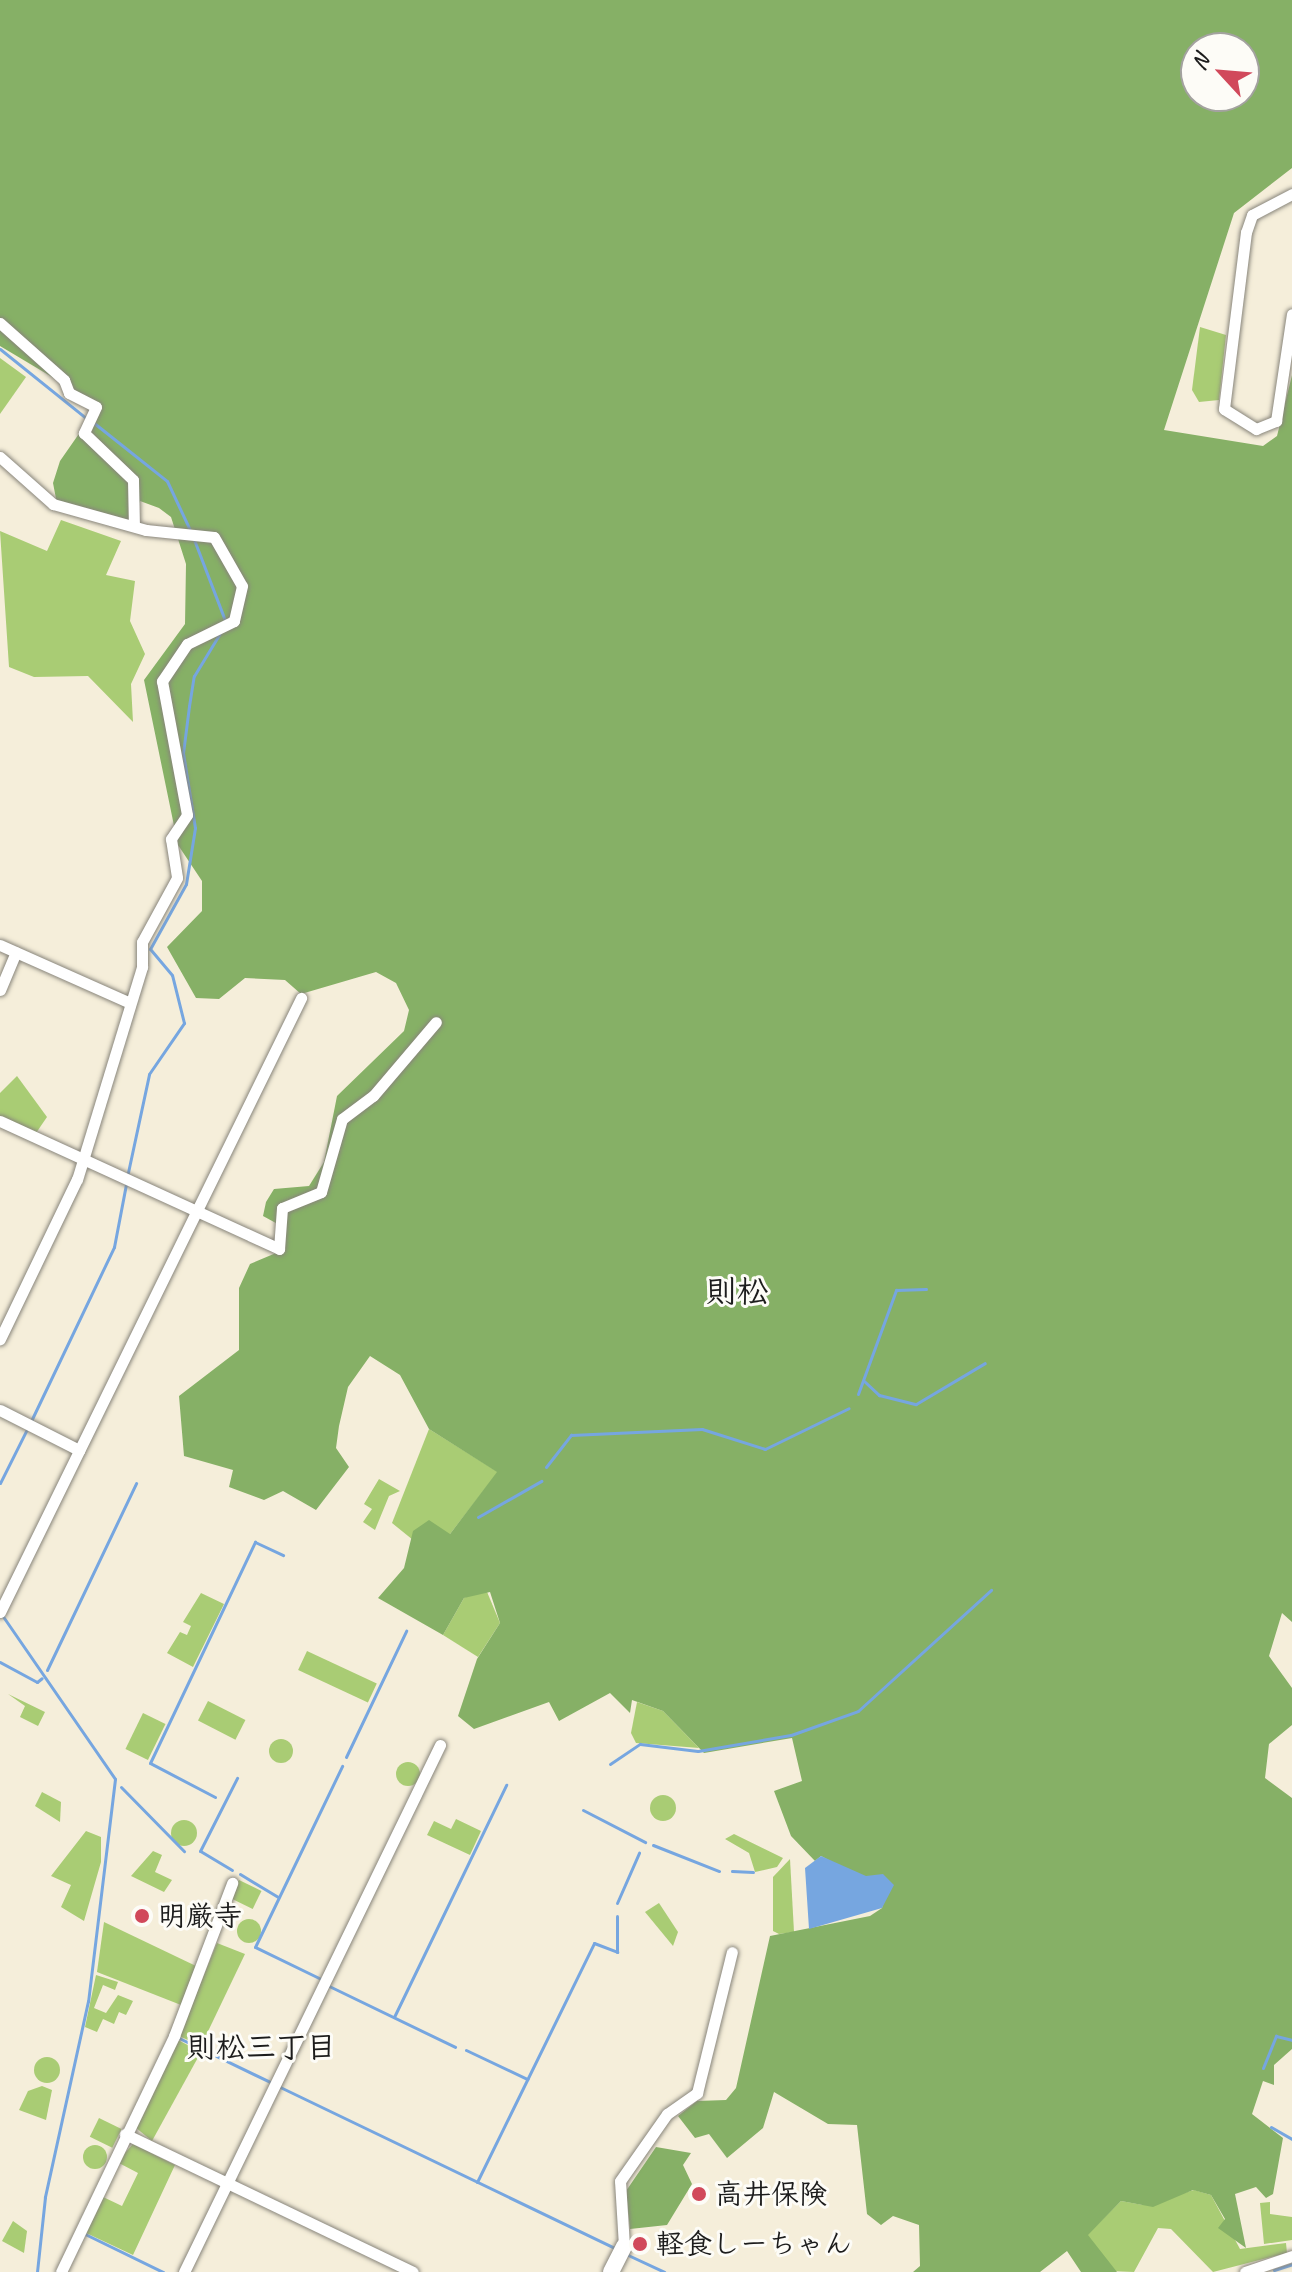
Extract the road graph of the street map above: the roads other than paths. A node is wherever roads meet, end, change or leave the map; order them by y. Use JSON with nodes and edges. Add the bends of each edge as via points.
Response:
{"nodes":[{"id":1,"x":1292,"y":194,"type":"edge"},
{"id":2,"x":1292,"y":314,"type":"edge"},
{"id":3,"x":0,"y":323,"type":"edge"},
{"id":4,"x":1289,"y":353,"type":"edge"},
{"id":5,"x":0,"y":457,"type":"edge"},
{"id":6,"x":134,"y":526,"type":"junction"},
{"id":7,"x":0,"y":945,"type":"edge"},
{"id":8,"x":16,"y":952,"type":"junction"},
{"id":9,"x":0,"y":990,"type":"edge"},
{"id":10,"x":301,"y":998,"type":"dead end"},
{"id":11,"x":130,"y":1003,"type":"junction"},
{"id":12,"x":436,"y":1022,"type":"dead end"},
{"id":13,"x":0,"y":1121,"type":"edge"},
{"id":14,"x":81,"y":1162,"type":"junction"},
{"id":15,"x":196,"y":1213,"type":"junction"},
{"id":16,"x":0,"y":1339,"type":"edge"},
{"id":17,"x":0,"y":1410,"type":"edge"},
{"id":18,"x":79,"y":1450,"type":"junction"},
{"id":19,"x":0,"y":1612,"type":"edge"},
{"id":20,"x":440,"y":1745,"type":"dead end"},
{"id":21,"x":232,"y":1883,"type":"dead end"},
{"id":22,"x":732,"y":1952,"type":"dead end"},
{"id":23,"x":125,"y":2134,"type":"junction"},
{"id":24,"x":226,"y":2182,"type":"junction"},
{"id":25,"x":1292,"y":2256,"type":"edge"},
{"id":26,"x":617,"y":2258,"type":"edge"},
{"id":27,"x":61,"y":2272,"type":"edge"},
{"id":28,"x":184,"y":2272,"type":"edge"},
{"id":29,"x":413,"y":2272,"type":"edge"},
{"id":30,"x":1245,"y":2272,"type":"edge"}],
"edges":[{"from":1,"to":4,"type":"street","via":[[1248,221],[1224,406],[1231,418],[1256,429],[1276,421]]},
{"from":2,"to":4,"type":"street"},
{"from":3,"to":6,"type":"street","via":[[64,380],[69,393],[96,407],[84,433],[133,480]]},
{"from":5,"to":6,"type":"street","via":[[53,504]]},
{"from":6,"to":11,"type":"street","via":[[214,537],[242,586],[234,621],[187,644],[162,681],[187,815],[171,839],[177,878],[142,942]]},
{"from":7,"to":8,"type":"street"},
{"from":8,"to":9,"type":"street"},
{"from":8,"to":11,"type":"street"},
{"from":10,"to":15,"type":"street"},
{"from":11,"to":14,"type":"street"},
{"from":12,"to":15,"type":"street","via":[[373,1096],[342,1119],[321,1192],[282,1208],[279,1249]]},
{"from":13,"to":14,"type":"street"},
{"from":14,"to":15,"type":"street"},
{"from":14,"to":16,"type":"street"},
{"from":15,"to":18,"type":"street"},
{"from":17,"to":18,"type":"street"},
{"from":18,"to":19,"type":"street"},
{"from":20,"to":24,"type":"street"},
{"from":21,"to":23,"type":"street","via":[[174,2036]]},
{"from":22,"to":26,"type":"street","via":[[697,2093],[667,2114],[616,2191]]},
{"from":23,"to":24,"type":"street"},
{"from":23,"to":27,"type":"street"},
{"from":24,"to":28,"type":"street"},
{"from":24,"to":29,"type":"street"},
{"from":25,"to":30,"type":"street"}]}
